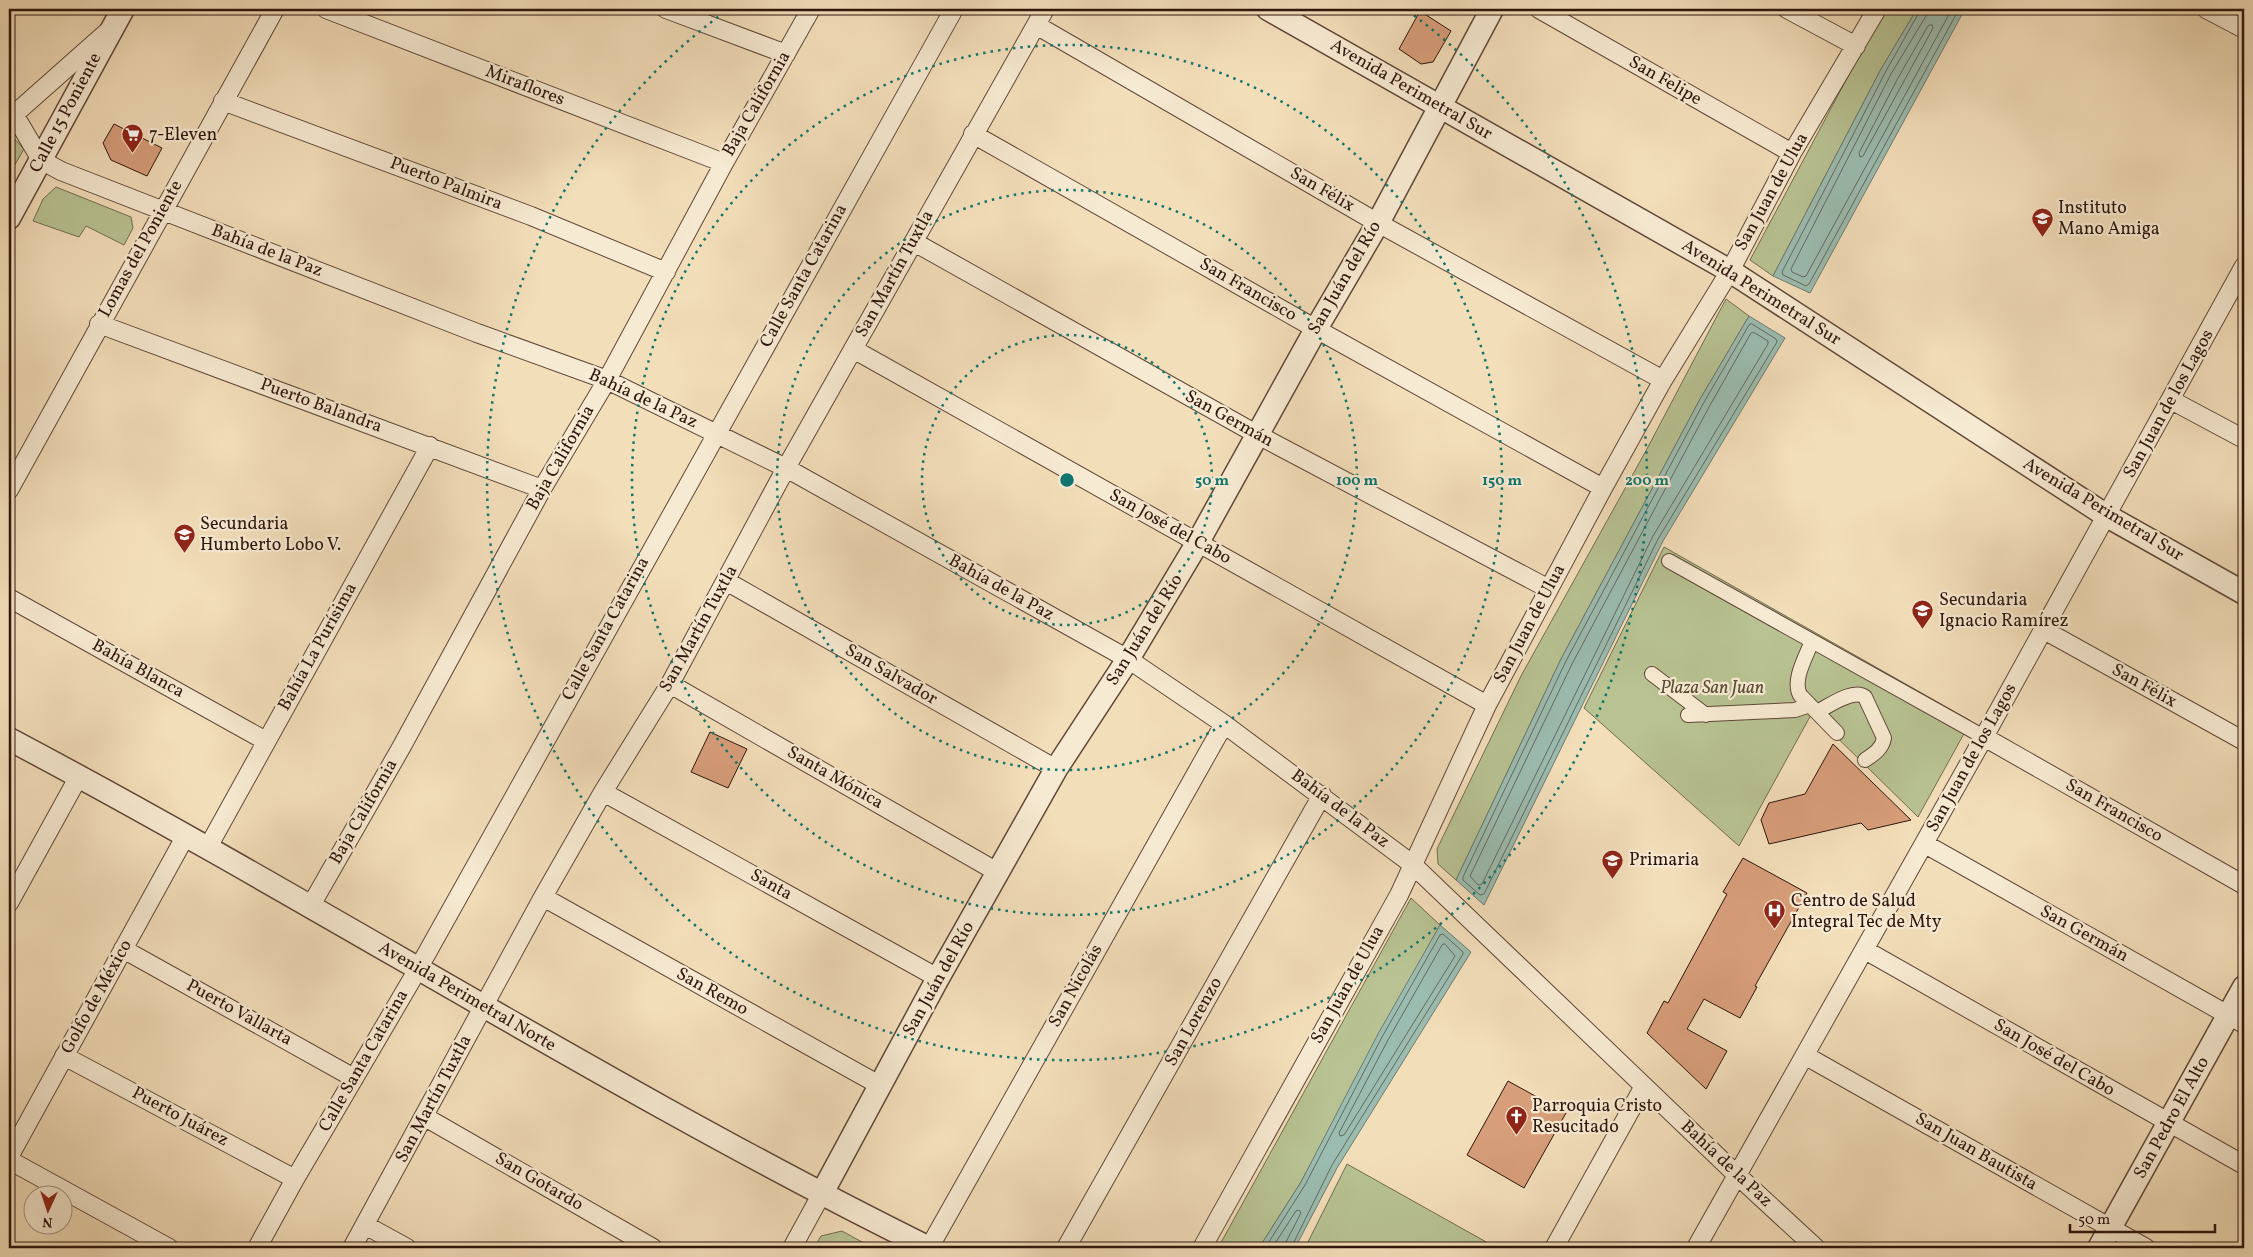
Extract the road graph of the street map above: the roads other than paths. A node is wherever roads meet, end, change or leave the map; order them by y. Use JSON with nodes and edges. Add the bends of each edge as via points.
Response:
{"nodes":[{"id":1,"x":275,"y":9,"type":"edge"},
{"id":2,"x":326,"y":9,"type":"edge"},
{"id":3,"x":666,"y":9,"type":"edge"},
{"id":4,"x":811,"y":9,"type":"edge"},
{"id":5,"x":954,"y":9,"type":"edge"},
{"id":6,"x":1045,"y":9,"type":"edge"},
{"id":7,"x":1268,"y":9,"type":"edge"},
{"id":8,"x":1492,"y":9,"type":"edge"},
{"id":9,"x":1539,"y":9,"type":"edge"},
{"id":10,"x":1787,"y":9,"type":"edge"},
{"id":11,"x":1877,"y":9,"type":"edge"},
{"id":12,"x":2206,"y":9,"type":"edge"},
{"id":13,"x":118,"y":18,"type":"edge"},
{"id":14,"x":1036,"y":25,"type":"junction"},
{"id":15,"x":2244,"y":28,"type":"edge"},
{"id":16,"x":1856,"y":46,"type":"junction"},
{"id":17,"x":786,"y":54,"type":"junction"},
{"id":18,"x":223,"y":101,"type":"junction"},
{"id":19,"x":1440,"y":106,"type":"junction"},
{"id":20,"x":11,"y":114,"type":"edge"},
{"id":21,"x":973,"y":134,"type":"junction"},
{"id":22,"x":1792,"y":153,"type":"junction"},
{"id":23,"x":41,"y":160,"type":"junction"},
{"id":24,"x":724,"y":163,"type":"junction"},
{"id":25,"x":163,"y":210,"type":"junction"},
{"id":26,"x":9,"y":218,"type":"edge"},
{"id":27,"x":1378,"y":223,"type":"junction"},
{"id":28,"x":914,"y":242,"type":"junction"},
{"id":29,"x":2244,"y":266,"type":"edge"},
{"id":30,"x":1730,"y":271,"type":"junction"},
{"id":31,"x":666,"y":272,"type":"junction"},
{"id":32,"x":2237,"y":295,"type":"edge"},
{"id":33,"x":100,"y":324,"type":"junction"},
{"id":34,"x":1316,"y":329,"type":"junction"},
{"id":35,"x":853,"y":349,"type":"junction"},
{"id":36,"x":607,"y":380,"type":"junction"},
{"id":37,"x":1663,"y":380,"type":"junction"},
{"id":38,"x":2172,"y":400,"type":"junction"},
{"id":39,"x":716,"y":434,"type":"junction"},
{"id":40,"x":1258,"y":435,"type":"junction"},
{"id":41,"x":2244,"y":439,"type":"edge"},
{"id":42,"x":430,"y":446,"type":"junction"},
{"id":43,"x":786,"y":468,"type":"junction"},
{"id":44,"x":1603,"y":488,"type":"junction"},
{"id":45,"x":542,"y":489,"type":"junction"},
{"id":46,"x":9,"y":490,"type":"edge"},
{"id":47,"x":2107,"y":516,"type":"junction"},
{"id":48,"x":1198,"y":542,"type":"junction"},
{"id":49,"x":1669,"y":560,"type":"dead end"},
{"id":50,"x":726,"y":581,"type":"junction"},
{"id":51,"x":1548,"y":589,"type":"junction"},
{"id":52,"x":2244,"y":593,"type":"edge"},
{"id":53,"x":9,"y":598,"type":"edge"},
{"id":54,"x":2044,"y":630,"type":"junction"},
{"id":55,"x":1812,"y":641,"type":"junction"},
{"id":56,"x":1128,"y":659,"type":"junction"},
{"id":57,"x":1652,"y":674,"type":"dead end"},
{"id":58,"x":670,"y":684,"type":"junction"},
{"id":59,"x":1487,"y":705,"type":"junction"},
{"id":60,"x":1813,"y":709,"type":"junction"},
{"id":61,"x":1688,"y":715,"type":"dead end"},
{"id":62,"x":1706,"y":715,"type":"junction"},
{"id":63,"x":1224,"y":724,"type":"junction"},
{"id":64,"x":1837,"y":734,"type":"dead end"},
{"id":65,"x":1984,"y":737,"type":"junction"},
{"id":66,"x":9,"y":739,"type":"edge"},
{"id":67,"x":266,"y":741,"type":"junction"},
{"id":68,"x":2244,"y":741,"type":"edge"},
{"id":69,"x":1865,"y":760,"type":"dead end"},
{"id":70,"x":1056,"y":769,"type":"junction"},
{"id":71,"x":79,"y":776,"type":"junction"},
{"id":72,"x":604,"y":792,"type":"junction"},
{"id":73,"x":1322,"y":795,"type":"junction"},
{"id":74,"x":186,"y":837,"type":"junction"},
{"id":75,"x":1924,"y":844,"type":"junction"},
{"id":76,"x":207,"y":849,"type":"junction"},
{"id":77,"x":1412,"y":864,"type":"junction"},
{"id":78,"x":999,"y":873,"type":"junction"},
{"id":79,"x":2244,"y":885,"type":"edge"},
{"id":80,"x":543,"y":898,"type":"junction"},
{"id":81,"x":9,"y":903,"type":"edge"},
{"id":82,"x":310,"y":907,"type":"junction"},
{"id":83,"x":123,"y":948,"type":"junction"},
{"id":84,"x":1865,"y":950,"type":"junction"},
{"id":85,"x":418,"y":969,"type":"junction"},
{"id":86,"x":938,"y":978,"type":"junction"},
{"id":87,"x":2244,"y":987,"type":"edge"},
{"id":88,"x":483,"y":1007,"type":"junction"},
{"id":89,"x":2237,"y":1019,"type":"edge"},
{"id":90,"x":64,"y":1056,"type":"junction"},
{"id":91,"x":1806,"y":1056,"type":"junction"},
{"id":92,"x":354,"y":1078,"type":"junction"},
{"id":93,"x":882,"y":1086,"type":"junction"},
{"id":94,"x":1644,"y":1086,"type":"junction"},
{"id":95,"x":425,"y":1117,"type":"junction"},
{"id":96,"x":2168,"y":1124,"type":"junction"},
{"id":97,"x":9,"y":1159,"type":"edge"},
{"id":98,"x":2244,"y":1166,"type":"edge"},
{"id":99,"x":1738,"y":1176,"type":"junction"},
{"id":100,"x":295,"y":1179,"type":"junction"},
{"id":101,"x":822,"y":1195,"type":"junction"},
{"id":102,"x":365,"y":1225,"type":"junction"},
{"id":103,"x":2110,"y":1229,"type":"junction"},
{"id":104,"x":169,"y":1248,"type":"edge"},
{"id":105,"x":257,"y":1248,"type":"edge"},
{"id":106,"x":352,"y":1248,"type":"edge"},
{"id":107,"x":407,"y":1248,"type":"edge"},
{"id":108,"x":653,"y":1248,"type":"edge"},
{"id":109,"x":792,"y":1248,"type":"edge"},
{"id":110,"x":929,"y":1248,"type":"edge"},
{"id":111,"x":1066,"y":1248,"type":"edge"},
{"id":112,"x":1202,"y":1248,"type":"edge"},
{"id":113,"x":1554,"y":1248,"type":"edge"},
{"id":114,"x":1696,"y":1248,"type":"edge"},
{"id":115,"x":1816,"y":1248,"type":"edge"},
{"id":116,"x":2099,"y":1248,"type":"edge"},
{"id":117,"x":2146,"y":1248,"type":"edge"}],
"edges":[{"from":1,"to":18,"type":"street","name":"Lomas del Poniente"},
{"from":2,"to":24,"type":"street","name":"Miraflores"},
{"from":3,"to":17,"type":"street"},
{"from":4,"to":17,"type":"street","name":"Baja California"},
{"from":5,"to":39,"type":"street","name":"Calle Santa Catarina"},
{"from":6,"to":14,"type":"street","name":"San Martín Tuxtla"},
{"from":7,"to":19,"type":"street","name":"Avenida Perimetral Sur"},
{"from":8,"to":19,"type":"street","name":"San Juán del Río"},
{"from":9,"to":22,"type":"street","name":"San Felipe"},
{"from":10,"to":16,"type":"street"},
{"from":11,"to":16,"type":"street","name":"San Juan de Ulua"},
{"from":12,"to":15,"type":"street"},
{"from":13,"to":20,"type":"street"},
{"from":13,"to":23,"type":"street","name":"Calle 15 Poniente"},
{"from":14,"to":21,"type":"street","name":"San Martín Tuxtla"},
{"from":14,"to":27,"type":"street","name":"San Félix"},
{"from":16,"to":22,"type":"street","name":"San Juan de Ulua"},
{"from":17,"to":24,"type":"street","name":"Baja California"},
{"from":18,"to":25,"type":"street","name":"Lomas del Poniente"},
{"from":18,"to":31,"type":"street","name":"Puerto Palmira","via":[[521,213]]},
{"from":19,"to":27,"type":"street","name":"San Juán del Río"},
{"from":19,"to":30,"type":"street","name":"Avenida Perimetral Sur"},
{"from":20,"to":23,"type":"street"},
{"from":21,"to":28,"type":"street","name":"San Martín Tuxtla"},
{"from":21,"to":34,"type":"street","name":"San Francisco"},
{"from":22,"to":30,"type":"street","name":"San Juan de Ulua"},
{"from":23,"to":25,"type":"street","name":"Bahía de la Paz","via":[[87,182]]},
{"from":23,"to":26,"type":"street","name":"Calle 15 Poniente"},
{"from":24,"to":31,"type":"street","name":"Baja California"},
{"from":25,"to":33,"type":"street","name":"Lomas del Poniente"},
{"from":25,"to":36,"type":"street","name":"Bahía de la Paz"},
{"from":27,"to":34,"type":"street","name":"San Juán del Río"},
{"from":27,"to":37,"type":"street","name":"San Félix"},
{"from":28,"to":35,"type":"street","name":"San Martín Tuxtla"},
{"from":28,"to":40,"type":"street","name":"San Germán"},
{"from":29,"to":32,"type":"street","name":"San Juan de los Lagos"},
{"from":30,"to":37,"type":"street","name":"San Juan de Ulua"},
{"from":30,"to":47,"type":"street","name":"Avenida Perimetral Sur"},
{"from":31,"to":36,"type":"street","name":"Baja California"},
{"from":32,"to":38,"type":"street","name":"San Juan de los Lagos"},
{"from":33,"to":42,"type":"street","name":"Puerto Balandra"},
{"from":33,"to":46,"type":"street","name":"Lomas del Poniente"},
{"from":34,"to":40,"type":"street","name":"San Juán del Río"},
{"from":34,"to":44,"type":"street","name":"San Francisco"},
{"from":35,"to":43,"type":"street","name":"San Martín Tuxtla"},
{"from":35,"to":48,"type":"street","name":"San José del Cabo"},
{"from":36,"to":39,"type":"street","name":"Bahía de la Paz"},
{"from":36,"to":45,"type":"street","name":"Baja California"},
{"from":37,"to":44,"type":"street","name":"San Juan de Ulua"},
{"from":38,"to":41,"type":"street"},
{"from":38,"to":47,"type":"street","name":"San Juan de los Lagos"},
{"from":39,"to":43,"type":"street","name":"Bahía de la Paz"},
{"from":39,"to":85,"type":"street","name":"Calle Santa Catarina"},
{"from":40,"to":48,"type":"street","name":"San Juán del Río"},
{"from":40,"to":51,"type":"street","name":"San Germán"},
{"from":42,"to":45,"type":"street","name":"Puerto Balandra"},
{"from":42,"to":67,"type":"street","name":"Bahía La Purísima"},
{"from":43,"to":50,"type":"street","name":"San Martín Tuxtla"},
{"from":43,"to":56,"type":"street","name":"Bahía de la Paz"},
{"from":44,"to":51,"type":"street","name":"San Juan de Ulua"},
{"from":45,"to":82,"type":"street","name":"Baja California"},
{"from":47,"to":52,"type":"street","name":"Avenida Perimetral Sur"},
{"from":47,"to":54,"type":"street","name":"San Juan de los Lagos"},
{"from":48,"to":56,"type":"street","name":"San Juán del Río"},
{"from":48,"to":59,"type":"street","name":"San José del Cabo"},
{"from":49,"to":55,"type":"street"},
{"from":50,"to":58,"type":"street","name":"San Martín Tuxtla"},
{"from":50,"to":70,"type":"street","name":"San Salvador"},
{"from":51,"to":59,"type":"street","name":"San Juan de Ulua"},
{"from":53,"to":67,"type":"street","name":"Bahía Blanca"},
{"from":54,"to":65,"type":"street","name":"San Juan de los Lagos"},
{"from":54,"to":68,"type":"street","name":"San Félix"},
{"from":55,"to":60,"type":"street","via":[[1798,677],[1797,689]]},
{"from":55,"to":65,"type":"street"},
{"from":56,"to":63,"type":"street","name":"Bahía de la Paz"},
{"from":56,"to":70,"type":"street","name":"San Juán del Río"},
{"from":57,"to":62,"type":"street"},
{"from":58,"to":72,"type":"street","name":"San Martín Tuxtla"},
{"from":58,"to":78,"type":"street","name":"Santa Mónica"},
{"from":59,"to":77,"type":"street","name":"San Juan de Ulua"},
{"from":60,"to":62,"type":"street"},
{"from":60,"to":64,"type":"street"},
{"from":60,"to":69,"type":"street","via":[[1853,694],[1865,697],[1884,738],[1879,750]]},
{"from":61,"to":62,"type":"street"},
{"from":63,"to":73,"type":"street","name":"Bahía de la Paz"},
{"from":63,"to":110,"type":"street","name":"San Nicolás"},
{"from":65,"to":75,"type":"street","name":"San Juan de los Lagos"},
{"from":65,"to":79,"type":"street","name":"San Francisco"},
{"from":66,"to":71,"type":"street","name":"Avenida Perimetral Norte"},
{"from":67,"to":76,"type":"street","name":"Bahía La Purísima"},
{"from":70,"to":78,"type":"street","name":"San Juán del Río"},
{"from":71,"to":74,"type":"street","name":"Avenida Perimetral Norte"},
{"from":71,"to":81,"type":"street"},
{"from":72,"to":80,"type":"street","name":"San Martín Tuxtla"},
{"from":72,"to":86,"type":"street","name":"Santa"},
{"from":73,"to":77,"type":"street","name":"Bahía de la Paz"},
{"from":73,"to":111,"type":"street","name":"San Lorenzo"},
{"from":74,"to":76,"type":"street","name":"Avenida Perimetral Norte"},
{"from":74,"to":83,"type":"street","name":"Golfo de México"},
{"from":75,"to":84,"type":"street","name":"San Juan de los Lagos"},
{"from":75,"to":89,"type":"street","name":"San Germán"},
{"from":76,"to":82,"type":"street","name":"Avenida Perimetral Norte"},
{"from":77,"to":94,"type":"street","name":"Bahía de la Paz"},
{"from":77,"to":112,"type":"street","name":"San Juan de Ulua","via":[[1394,903]]},
{"from":78,"to":86,"type":"street","name":"San Juán del Río"},
{"from":80,"to":88,"type":"street","name":"San Martín Tuxtla"},
{"from":80,"to":93,"type":"street","name":"San Remo"},
{"from":82,"to":85,"type":"street","name":"Avenida Perimetral Norte"},
{"from":83,"to":90,"type":"street","name":"Golfo de México"},
{"from":83,"to":92,"type":"street","name":"Puerto Vallarta"},
{"from":84,"to":91,"type":"street","name":"San Juan de los Lagos"},
{"from":84,"to":96,"type":"street","name":"San José del Cabo"},
{"from":85,"to":88,"type":"street","name":"Avenida Perimetral Norte"},
{"from":85,"to":92,"type":"street","name":"Calle Santa Catarina"},
{"from":86,"to":93,"type":"street","name":"San Juán del Río"},
{"from":87,"to":89,"type":"street","name":"San Pedro El Alto"},
{"from":88,"to":95,"type":"street","name":"San Martín Tuxtla"},
{"from":88,"to":101,"type":"street","name":"Avenida Perimetral Norte"},
{"from":89,"to":96,"type":"street","name":"San Pedro El Alto"},
{"from":90,"to":97,"type":"street","name":"Golfo de México"},
{"from":90,"to":100,"type":"street","name":"Puerto Juárez"},
{"from":91,"to":99,"type":"street","name":"San Juan de los Lagos"},
{"from":91,"to":103,"type":"street","name":"San Juan Bautista"},
{"from":92,"to":100,"type":"street","name":"Calle Santa Catarina"},
{"from":93,"to":101,"type":"street","name":"San Juán del Río"},
{"from":94,"to":99,"type":"street","name":"Bahía de la Paz"},
{"from":94,"to":113,"type":"street"},
{"from":95,"to":102,"type":"street","name":"San Martín Tuxtla"},
{"from":95,"to":108,"type":"street","name":"San Gotardo"},
{"from":96,"to":98,"type":"street","name":"San José del Cabo"},
{"from":96,"to":103,"type":"street","name":"San Pedro El Alto"},
{"from":97,"to":104,"type":"street"},
{"from":99,"to":114,"type":"street","name":"San Juan de los Lagos"},
{"from":99,"to":115,"type":"street","name":"Bahía de la Paz"},
{"from":100,"to":105,"type":"street","name":"Calle Santa Catarina"},
{"from":101,"to":109,"type":"street","name":"San Juán del Río"},
{"from":101,"to":110,"type":"street","name":"Avenida Perimetral Norte"},
{"from":102,"to":106,"type":"street","name":"San Martín Tuxtla"},
{"from":102,"to":107,"type":"street"},
{"from":103,"to":116,"type":"street","name":"San Pedro El Alto"},
{"from":103,"to":117,"type":"street","name":"San Juan Bautista"}]}
